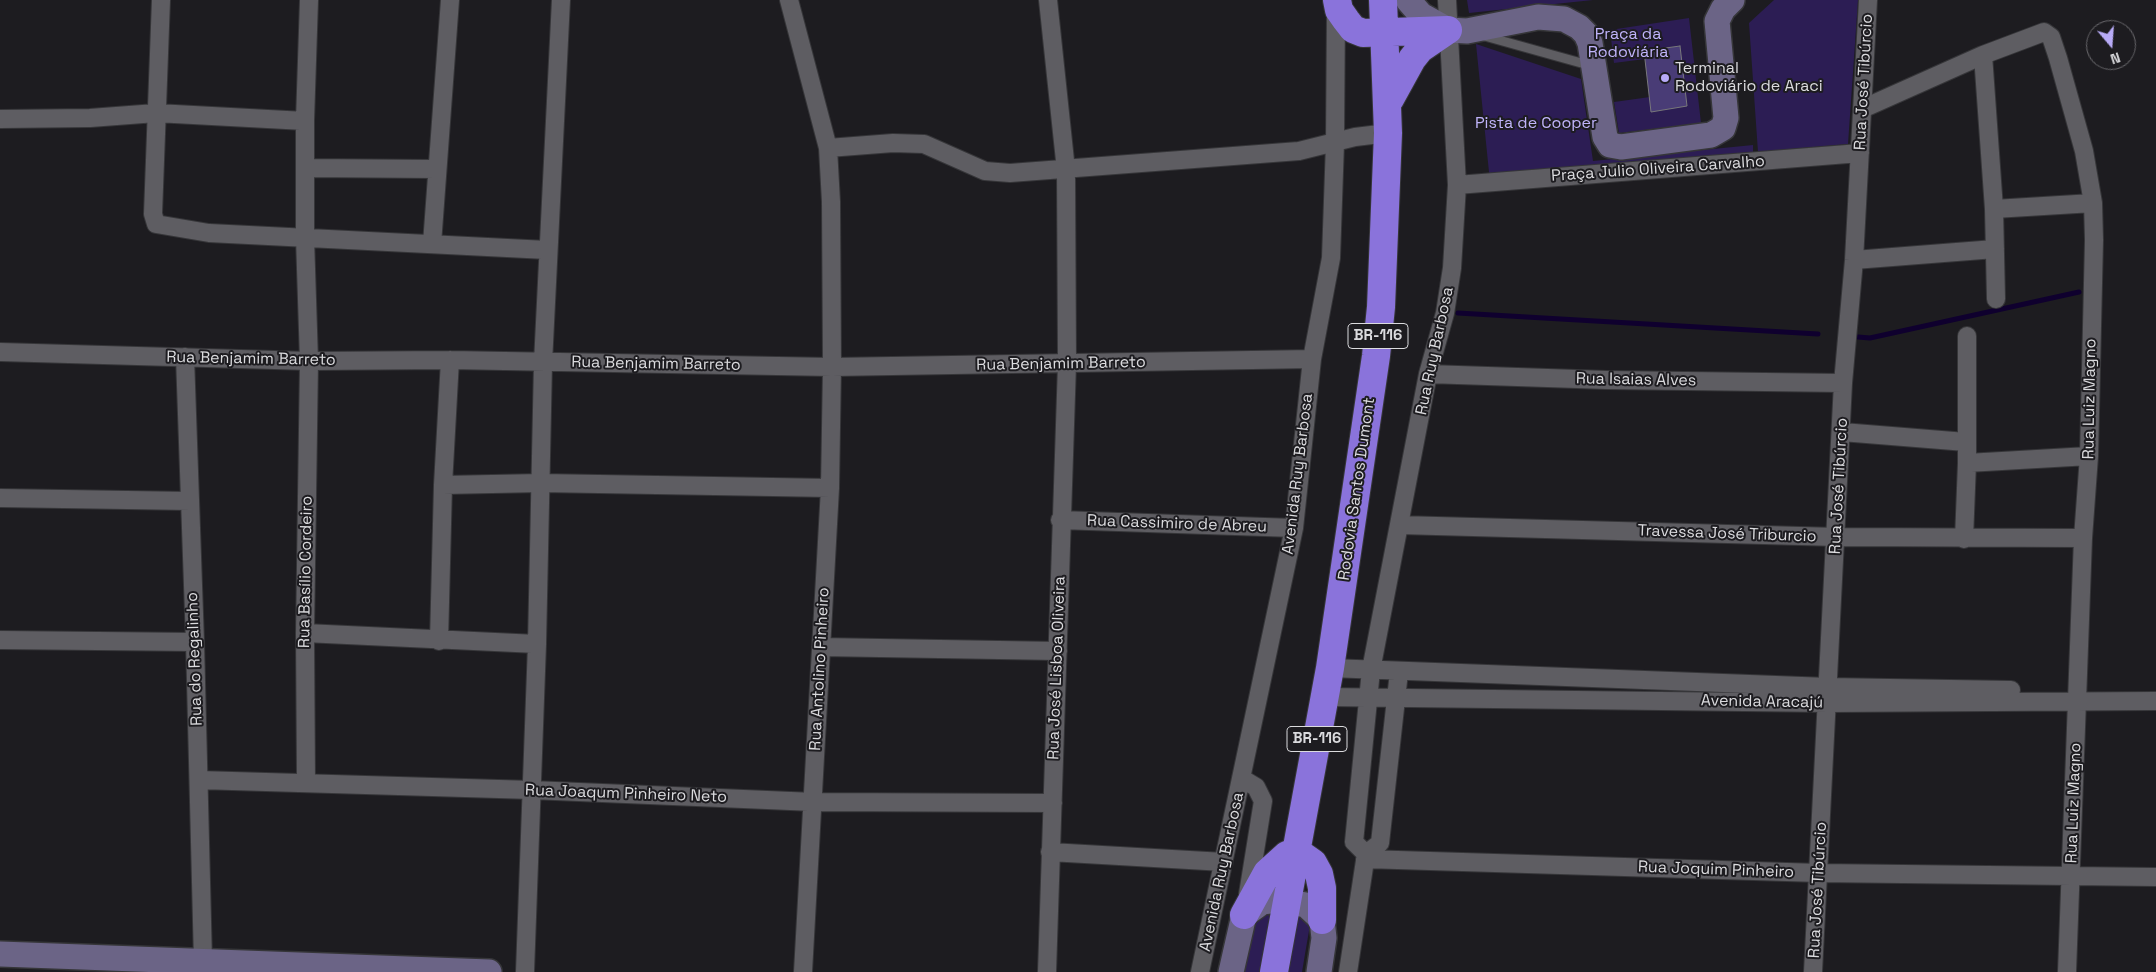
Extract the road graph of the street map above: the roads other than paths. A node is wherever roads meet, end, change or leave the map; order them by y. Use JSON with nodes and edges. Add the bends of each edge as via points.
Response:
{"nodes":[{"id":1,"x":161,"y":0,"type":"edge"},
{"id":2,"x":309,"y":0,"type":"edge"},
{"id":3,"x":450,"y":0,"type":"edge"},
{"id":4,"x":561,"y":0,"type":"edge"},
{"id":5,"x":789,"y":0,"type":"edge"},
{"id":6,"x":1048,"y":0,"type":"edge"},
{"id":7,"x":1336,"y":0,"type":"edge"},
{"id":8,"x":1383,"y":0,"type":"edge"},
{"id":9,"x":1408,"y":0,"type":"edge"},
{"id":10,"x":1447,"y":0,"type":"edge"},
{"id":11,"x":1732,"y":0,"type":"edge"},
{"id":12,"x":1868,"y":0,"type":"edge"},
{"id":13,"x":1457,"y":31,"type":"junction"},
{"id":14,"x":1386,"y":32,"type":"junction"},
{"id":15,"x":1983,"y":55,"type":"junction"},
{"id":16,"x":1594,"y":67,"type":"junction"},
{"id":17,"x":1388,"y":102,"type":"junction"},
{"id":18,"x":1862,"y":109,"type":"junction"},
{"id":19,"x":156,"y":113,"type":"junction"},
{"id":20,"x":0,"y":120,"type":"edge"},
{"id":21,"x":305,"y":121,"type":"junction"},
{"id":22,"x":1388,"y":133,"type":"junction"},
{"id":23,"x":1335,"y":143,"type":"junction"},
{"id":24,"x":828,"y":148,"type":"junction"},
{"id":25,"x":1860,"y":153,"type":"junction"},
{"id":26,"x":305,"y":168,"type":"junction"},
{"id":27,"x":438,"y":169,"type":"junction"},
{"id":28,"x":1066,"y":170,"type":"junction"},
{"id":29,"x":1457,"y":185,"type":"junction"},
{"id":30,"x":2092,"y":203,"type":"junction"},
{"id":31,"x":1994,"y":208,"type":"junction"},
{"id":32,"x":305,"y":238,"type":"junction"},
{"id":33,"x":432,"y":244,"type":"junction"},
{"id":34,"x":1995,"y":249,"type":"junction"},
{"id":35,"x":547,"y":250,"type":"junction"},
{"id":36,"x":1854,"y":260,"type":"junction"},
{"id":37,"x":1996,"y":299,"type":"dead end"},
{"id":38,"x":1967,"y":336,"type":"dead end"},
{"id":39,"x":0,"y":352,"type":"edge"},
{"id":40,"x":185,"y":357,"type":"junction"},
{"id":41,"x":1312,"y":359,"type":"junction"},
{"id":42,"x":450,"y":360,"type":"junction"},
{"id":43,"x":309,"y":361,"type":"junction"},
{"id":44,"x":543,"y":363,"type":"junction"},
{"id":45,"x":1067,"y":364,"type":"junction"},
{"id":46,"x":832,"y":367,"type":"junction"},
{"id":47,"x":1428,"y":374,"type":"junction"},
{"id":48,"x":1843,"y":383,"type":"junction"},
{"id":49,"x":1842,"y":432,"type":"junction"},
{"id":50,"x":1966,"y":442,"type":"junction"},
{"id":51,"x":2089,"y":456,"type":"junction"},
{"id":52,"x":1967,"y":463,"type":"junction"},
{"id":53,"x":542,"y":483,"type":"junction"},
{"id":54,"x":443,"y":485,"type":"junction"},
{"id":55,"x":830,"y":488,"type":"junction"},
{"id":56,"x":0,"y":498,"type":"edge"},
{"id":57,"x":190,"y":501,"type":"junction"},
{"id":58,"x":1060,"y":520,"type":"junction"},
{"id":59,"x":1400,"y":525,"type":"junction"},
{"id":60,"x":1294,"y":528,"type":"junction"},
{"id":61,"x":1837,"y":537,"type":"junction"},
{"id":62,"x":2083,"y":538,"type":"junction"},
{"id":63,"x":1964,"y":539,"type":"junction"},
{"id":64,"x":305,"y":634,"type":"junction"},
{"id":65,"x":0,"y":640,"type":"edge"},
{"id":66,"x":439,"y":641,"type":"junction"},
{"id":67,"x":196,"y":642,"type":"junction"},
{"id":68,"x":537,"y":644,"type":"junction"},
{"id":69,"x":821,"y":647,"type":"junction"},
{"id":70,"x":1058,"y":651,"type":"junction"},
{"id":71,"x":1330,"y":668,"type":"junction"},
{"id":72,"x":1371,"y":670,"type":"junction"},
{"id":73,"x":1399,"y":672,"type":"junction"},
{"id":74,"x":2156,"y":691,"type":"edge"},
{"id":75,"x":1828,"y":695,"type":"junction"},
{"id":76,"x":2078,"y":696,"type":"junction"},
{"id":77,"x":1325,"y":697,"type":"junction"},
{"id":78,"x":1367,"y":698,"type":"junction"},
{"id":79,"x":1397,"y":698,"type":"junction"},
{"id":80,"x":2156,"y":701,"type":"edge"},
{"id":81,"x":1241,"y":778,"type":"junction"},
{"id":82,"x":199,"y":780,"type":"junction"},
{"id":83,"x":306,"y":783,"type":"junction"},
{"id":84,"x":532,"y":790,"type":"junction"},
{"id":85,"x":814,"y":802,"type":"junction"},
{"id":86,"x":1052,"y":803,"type":"junction"},
{"id":87,"x":1296,"y":851,"type":"junction"},
{"id":88,"x":1050,"y":852,"type":"junction"},
{"id":89,"x":1366,"y":856,"type":"junction"},
{"id":90,"x":1224,"y":862,"type":"junction"},
{"id":91,"x":1819,"y":873,"type":"junction"},
{"id":92,"x":2072,"y":874,"type":"junction"},
{"id":93,"x":2156,"y":876,"type":"edge"},
{"id":94,"x":1288,"y":901,"type":"junction"},
{"id":95,"x":1244,"y":915,"type":"junction"},
{"id":96,"x":1322,"y":920,"type":"junction"},
{"id":97,"x":0,"y":954,"type":"edge"},
{"id":98,"x":203,"y":961,"type":"junction"},
{"id":99,"x":1230,"y":968,"type":"edge"},
{"id":100,"x":318,"y":969,"type":"edge"},
{"id":101,"x":1320,"y":971,"type":"edge"},
{"id":102,"x":475,"y":972,"type":"edge"},
{"id":103,"x":525,"y":972,"type":"edge"},
{"id":104,"x":803,"y":972,"type":"edge"},
{"id":105,"x":1047,"y":972,"type":"edge"},
{"id":106,"x":1200,"y":972,"type":"edge"},
{"id":107,"x":1274,"y":972,"type":"edge"},
{"id":108,"x":1348,"y":972,"type":"edge"},
{"id":109,"x":1813,"y":972,"type":"edge"},
{"id":110,"x":2067,"y":972,"type":"edge"}],
"edges":[{"from":1,"to":19,"type":"street"},
{"from":2,"to":21,"type":"street","name":"Rua Basílio Cordeiro"},
{"from":3,"to":27,"type":"street"},
{"from":4,"to":35,"type":"street"},
{"from":5,"to":24,"type":"street","name":"Rua Antolino Pinheiro"},
{"from":6,"to":28,"type":"street","name":"Rua José Lisboa Oliveira"},
{"from":7,"to":14,"type":"highway","via":[[1353,29],[1372,34]]},
{"from":7,"to":23,"type":"street","name":"Avenida Ruy Barbosa"},
{"from":8,"to":14,"type":"highway","name":"Rodovia Santos Dumont","number":"BR-116"},
{"from":9,"to":13,"type":"main road","via":[[1421,15]]},
{"from":10,"to":13,"type":"street","name":"Rua Ruy Barbosa"},
{"from":11,"to":16,"type":"main road","name":"Praça Julio Oliveira Carvalho","via":[[1722,9],[1717,21],[1726,118],[1724,128],[1712,135],[1621,147],[1610,145],[1605,137]]},
{"from":12,"to":18,"type":"street","name":"Rua José Tibúrcio"},
{"from":13,"to":14,"type":"highway"},
{"from":13,"to":16,"type":"lane"},
{"from":13,"to":16,"type":"main road","name":"Praça Julio Oliveira Carvalho","via":[[1538,17],[1564,19],[1586,34]]},
{"from":13,"to":17,"type":"highway","via":[[1425,45],[1412,59]]},
{"from":13,"to":29,"type":"street","name":"Rua Ruy Barbosa"},
{"from":14,"to":17,"type":"highway","name":"Rodovia Santos Dumont","number":"BR-116"},
{"from":15,"to":18,"type":"street","name":"Rua Luiz Magno"},
{"from":15,"to":30,"type":"street","name":"Rua Luiz Magno","via":[[2036,33],[2044,32],[2051,37],[2084,151]]},
{"from":15,"to":31,"type":"street"},
{"from":17,"to":22,"type":"highway","name":"Rodovia Santos Dumont","number":"BR-116"},
{"from":18,"to":25,"type":"street","name":"Rua José Tibúrcio"},
{"from":19,"to":20,"type":"street"},
{"from":19,"to":21,"type":"street"},
{"from":19,"to":32,"type":"street","via":[[153,214],[156,224],[209,233]]},
{"from":21,"to":26,"type":"street","name":"Rua Basílio Cordeiro"},
{"from":22,"to":23,"type":"street"},
{"from":22,"to":71,"type":"highway","name":"Rodovia Santos Dumont","number":"BR-116","via":[[1376,356]]},
{"from":23,"to":28,"type":"street","via":[[1299,151]]},
{"from":23,"to":41,"type":"street","name":"Avenida Ruy Barbosa","via":[[1331,258]]},
{"from":24,"to":28,"type":"street","via":[[918,143],[991,172]]},
{"from":24,"to":46,"type":"street","name":"Rua Antolino Pinheiro"},
{"from":25,"to":29,"type":"street","name":"Praça Julio Oliveira Carvalho"},
{"from":25,"to":36,"type":"street","name":"Rua José Tibúrcio"},
{"from":26,"to":27,"type":"street"},
{"from":26,"to":32,"type":"street","name":"Rua Basílio Cordeiro"},
{"from":27,"to":33,"type":"street"},
{"from":28,"to":45,"type":"street","name":"Rua José Lisboa Oliveira"},
{"from":29,"to":47,"type":"street","name":"Rua Ruy Barbosa","via":[[1452,268],[1445,313]]},
{"from":30,"to":31,"type":"street"},
{"from":30,"to":51,"type":"street","name":"Rua Luiz Magno"},
{"from":31,"to":34,"type":"street"},
{"from":32,"to":33,"type":"street"},
{"from":32,"to":43,"type":"street","name":"Rua Basílio Cordeiro"},
{"from":33,"to":35,"type":"street"},
{"from":34,"to":36,"type":"street"},
{"from":34,"to":37,"type":"street"},
{"from":35,"to":44,"type":"street"},
{"from":36,"to":48,"type":"street","name":"Rua José Tibúrcio"},
{"from":38,"to":50,"type":"street"},
{"from":39,"to":40,"type":"street","name":"Rua Benjamim Barreto"},
{"from":40,"to":43,"type":"street","name":"Rua Benjamim Barreto"},
{"from":40,"to":57,"type":"street","name":"Rua do Regalinho"},
{"from":41,"to":45,"type":"street","name":"Rua Benjamim Barreto"},
{"from":41,"to":60,"type":"street","name":"Avenida Ruy Barbosa"},
{"from":42,"to":43,"type":"street","name":"Rua Benjamim Barreto"},
{"from":42,"to":44,"type":"street","name":"Rua Benjamim Barreto"},
{"from":42,"to":54,"type":"street"},
{"from":43,"to":64,"type":"street","name":"Rua Basílio Cordeiro"},
{"from":44,"to":46,"type":"street","name":"Rua Benjamim Barreto"},
{"from":44,"to":53,"type":"street"},
{"from":45,"to":46,"type":"street","name":"Rua Benjamim Barreto"},
{"from":45,"to":58,"type":"street","name":"Rua José Lisboa Oliveira"},
{"from":46,"to":55,"type":"street","name":"Rua Antolino Pinheiro"},
{"from":47,"to":48,"type":"street","name":"Rua Isaias Alves"},
{"from":47,"to":59,"type":"street","name":"Rua Ruy Barbosa"},
{"from":48,"to":49,"type":"street","name":"Rua José Tibúrcio"},
{"from":49,"to":50,"type":"street"},
{"from":49,"to":61,"type":"street","name":"Rua José Tibúrcio"},
{"from":50,"to":52,"type":"street"},
{"from":51,"to":52,"type":"street"},
{"from":51,"to":62,"type":"street","name":"Rua Luiz Magno"},
{"from":52,"to":63,"type":"street"},
{"from":53,"to":54,"type":"street"},
{"from":53,"to":55,"type":"street"},
{"from":53,"to":68,"type":"street"},
{"from":54,"to":66,"type":"street"},
{"from":55,"to":69,"type":"street","name":"Rua Antolino Pinheiro"},
{"from":56,"to":57,"type":"street"},
{"from":57,"to":67,"type":"street","name":"Rua do Regalinho"},
{"from":58,"to":60,"type":"street","name":"Rua Cassimiro de Abreu"},
{"from":58,"to":70,"type":"street","name":"Rua José Lisboa Oliveira"},
{"from":59,"to":61,"type":"street","name":"Travessa José Triburcio"},
{"from":59,"to":72,"type":"street","name":"Rua Ruy Barbosa"},
{"from":60,"to":81,"type":"street","name":"Avenida Ruy Barbosa"},
{"from":61,"to":63,"type":"street","name":"Travessa José Triburcio"},
{"from":61,"to":75,"type":"street","name":"Rua José Tibúrcio"},
{"from":62,"to":63,"type":"street","name":"Travessa José Triburcio"},
{"from":62,"to":76,"type":"street","name":"Rua Luiz Magno"},
{"from":64,"to":66,"type":"street"},
{"from":64,"to":83,"type":"street","name":"Rua Basílio Cordeiro"},
{"from":65,"to":67,"type":"street"},
{"from":66,"to":68,"type":"street"},
{"from":67,"to":82,"type":"street","name":"Rua do Regalinho"},
{"from":68,"to":84,"type":"street"},
{"from":69,"to":70,"type":"street"},
{"from":69,"to":85,"type":"street","name":"Rua Antolino Pinheiro"},
{"from":70,"to":86,"type":"street","name":"Rua José Lisboa Oliveira"},
{"from":71,"to":72,"type":"street","name":"Avenida Aracajú"},
{"from":71,"to":77,"type":"highway","name":"Rodovia Santos Dumont","number":"BR-116"},
{"from":72,"to":73,"type":"street","name":"Avenida Aracajú"},
{"from":72,"to":78,"type":"street","name":"Rua Ruy Barbosa"},
{"from":73,"to":75,"type":"street","name":"Avenida Aracajú"},
{"from":73,"to":79,"type":"street"},
{"from":74,"to":76,"type":"street","name":"Avenida Aracajú"},
{"from":75,"to":76,"type":"street","name":"Avenida Aracajú"},
{"from":75,"to":79,"type":"street","name":"Avenida Aracajú"},
{"from":75,"to":91,"type":"street","name":"Rua José Tibúrcio"},
{"from":76,"to":80,"type":"street","name":"Avenida Aracajú"},
{"from":76,"to":92,"type":"street","name":"Rua Luiz Magno"},
{"from":77,"to":78,"type":"street","name":"Avenida Aracajú"},
{"from":77,"to":87,"type":"highway","name":"Rodovia Santos Dumont","number":"BR-116"},
{"from":78,"to":79,"type":"street","name":"Avenida Aracajú"},
{"from":78,"to":89,"type":"street","name":"Rua Ruy Barbosa","via":[[1354,842]]},
{"from":79,"to":89,"type":"street","via":[[1380,843]]},
{"from":81,"to":90,"type":"street","name":"Avenida Ruy Barbosa"},
{"from":81,"to":95,"type":"street","via":[[1256,787],[1263,801]]},
{"from":82,"to":83,"type":"street","name":"Rua Joaqum Pinheiro Neto"},
{"from":82,"to":98,"type":"street","name":"Rua do Regalinho"},
{"from":83,"to":84,"type":"street","name":"Rua Joaqum Pinheiro Neto"},
{"from":84,"to":85,"type":"street","name":"Rua Joaqum Pinheiro Neto"},
{"from":84,"to":103,"type":"street"},
{"from":85,"to":86,"type":"street","name":"Rua Joaqum Pinheiro Neto"},
{"from":85,"to":104,"type":"street","name":"Rua Antolino Pinheiro"},
{"from":86,"to":88,"type":"street","name":"Rua José Lisboa Oliveira"},
{"from":87,"to":94,"type":"highway","name":"Rodovia Santos Dumont","number":"BR-116"},
{"from":87,"to":95,"type":"highway","via":[[1286,854],[1266,873]]},
{"from":87,"to":96,"type":"highway","via":[[1313,864],[1319,874]]},
{"from":88,"to":90,"type":"street"},
{"from":88,"to":105,"type":"street","name":"Rua José Lisboa Oliveira"},
{"from":89,"to":91,"type":"street","name":"Rua Joquim Pinheiro"},
{"from":89,"to":108,"type":"street"},
{"from":90,"to":106,"type":"street","name":"Avenida Ruy Barbosa"},
{"from":91,"to":92,"type":"street","name":"Rua Joquim Pinheiro"},
{"from":91,"to":109,"type":"street","name":"Rua José Tibúrcio"},
{"from":92,"to":93,"type":"street","name":"Rua Joquim Pinheiro"},
{"from":92,"to":110,"type":"street","name":"Rua Luiz Magno"},
{"from":94,"to":95,"type":"main road","via":[[1262,902]]},
{"from":94,"to":96,"type":"main road","via":[[1306,905]]},
{"from":94,"to":107,"type":"highway","name":"Rodovia Santos Dumont","number":"BR-116"},
{"from":95,"to":99,"type":"main road"},
{"from":96,"to":101,"type":"main road","via":[[1324,938]]},
{"from":97,"to":98,"type":"main road"},
{"from":98,"to":100,"type":"main road"},
{"from":100,"to":102,"type":"main road"}]}
